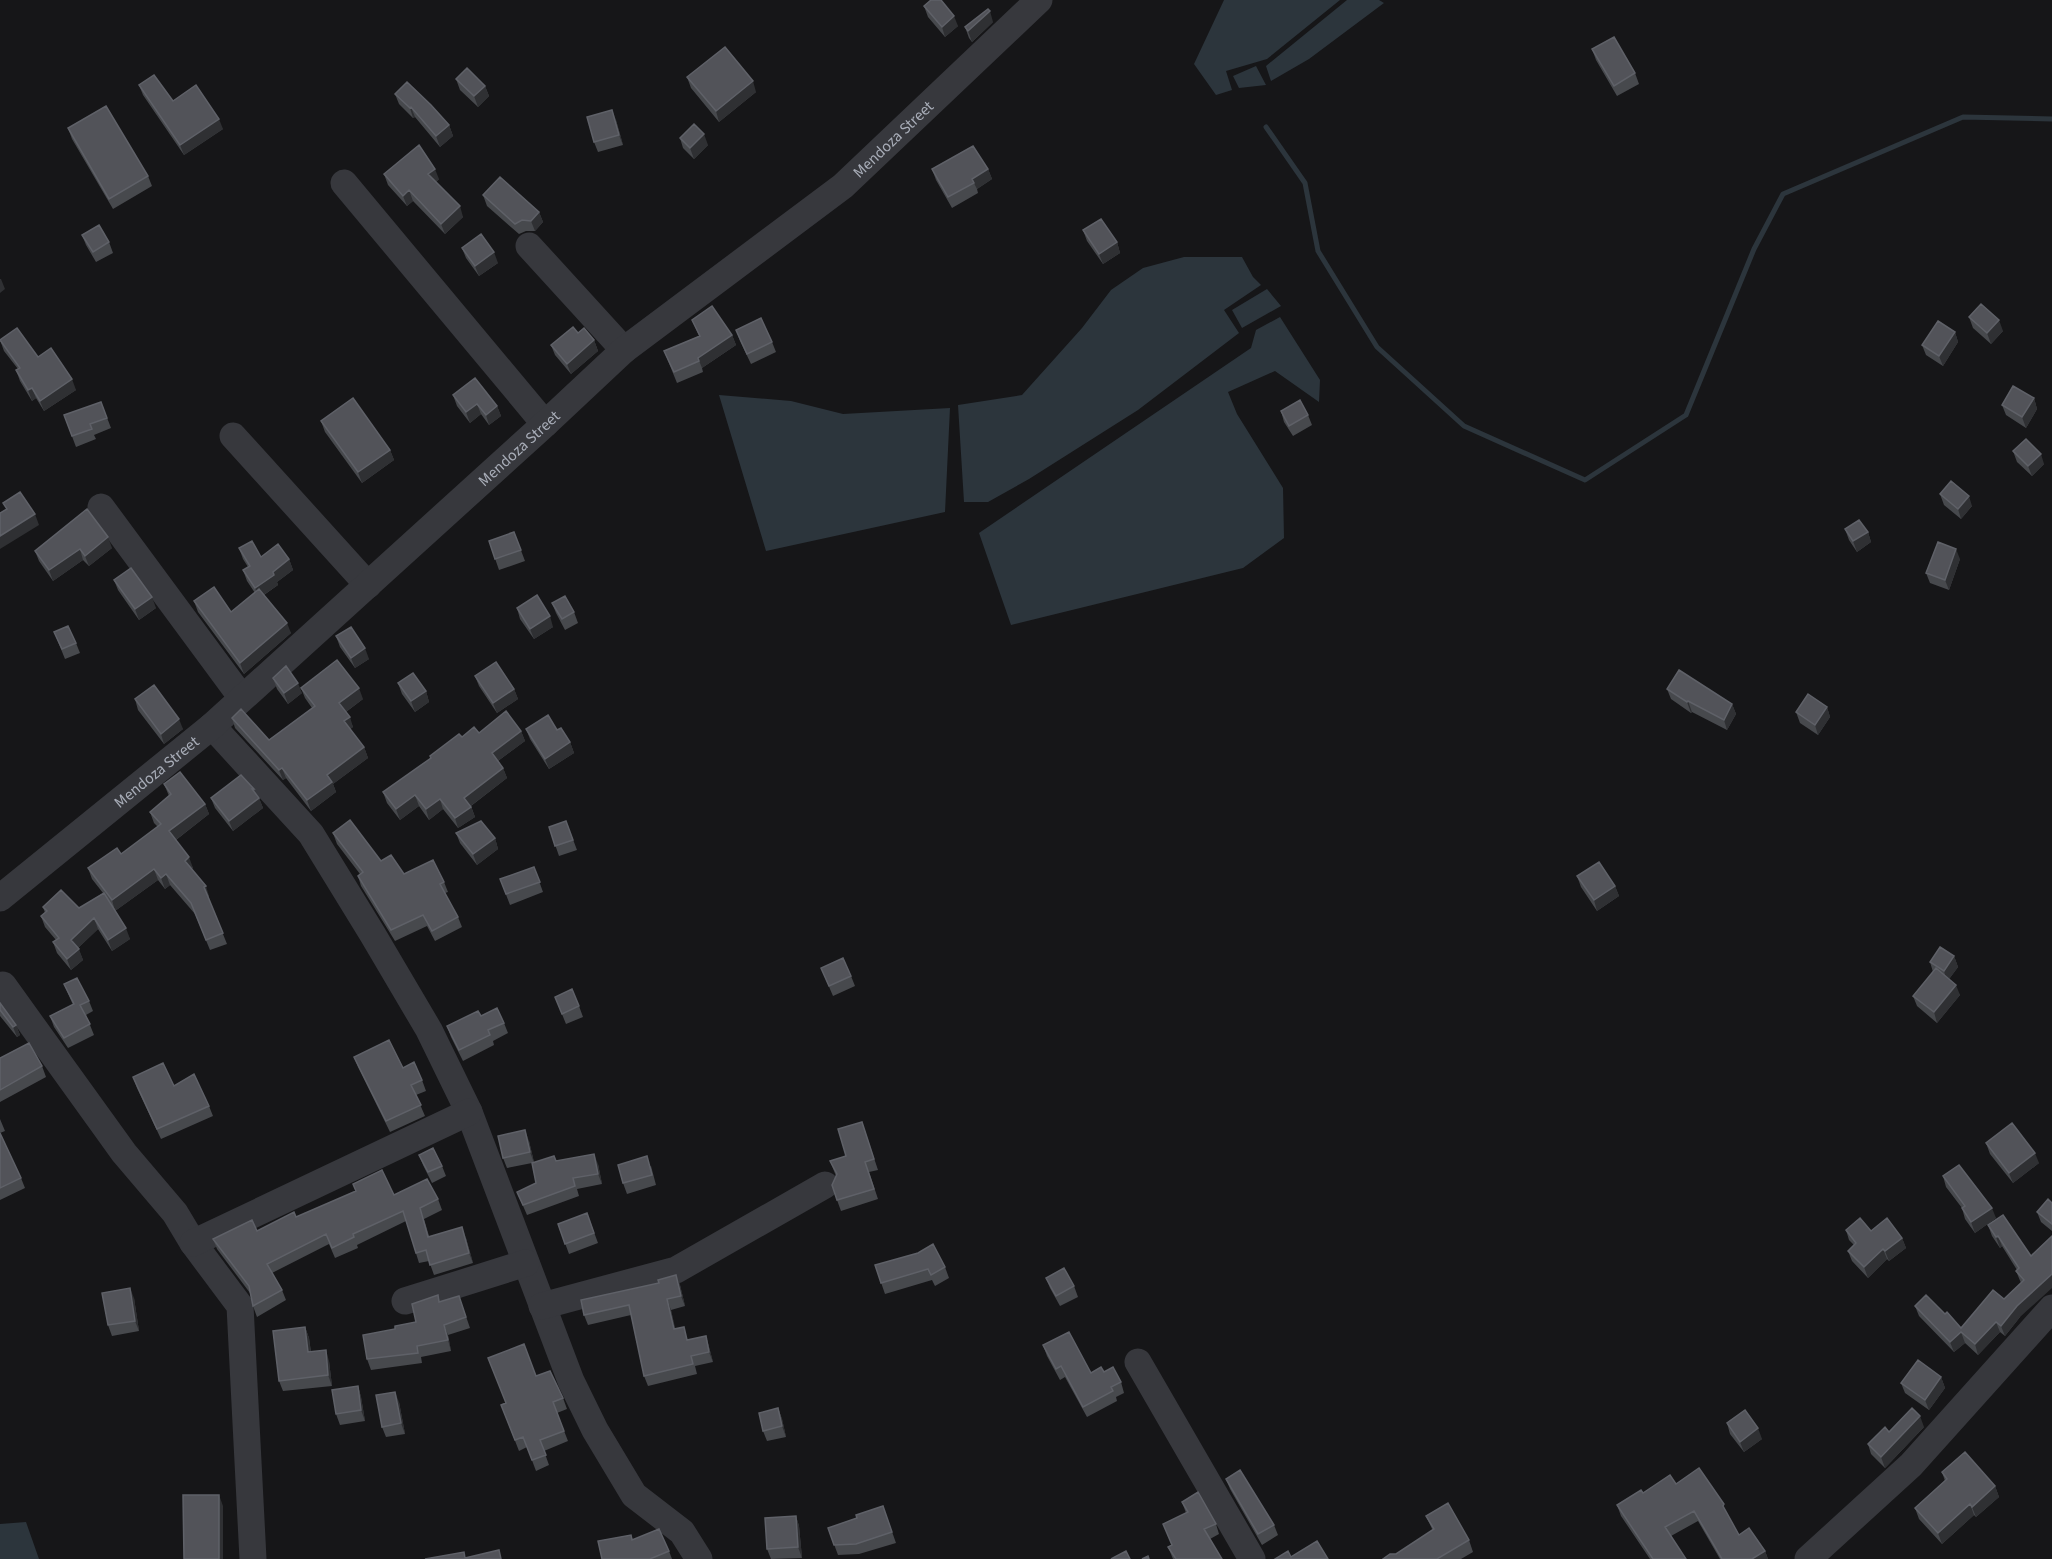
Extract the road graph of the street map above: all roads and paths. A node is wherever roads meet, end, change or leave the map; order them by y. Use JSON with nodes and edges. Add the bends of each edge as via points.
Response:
{"nodes":[{"id":1,"x":1039,"y":0,"type":"edge"},
{"id":2,"x":344,"y":183,"type":"dead end"},
{"id":3,"x":529,"y":246,"type":"dead end"},
{"id":4,"x":624,"y":350,"type":"junction"},
{"id":5,"x":544,"y":424,"type":"junction"},
{"id":6,"x":233,"y":436,"type":"dead end"},
{"id":7,"x":101,"y":507,"type":"dead end"},
{"id":8,"x":368,"y":585,"type":"junction"},
{"id":9,"x":242,"y":699,"type":"junction"},
{"id":10,"x":212,"y":726,"type":"junction"},
{"id":11,"x":0,"y":898,"type":"edge"},
{"id":12,"x":3,"y":985,"type":"dead end"},
{"id":13,"x":469,"y":1112,"type":"junction"},
{"id":14,"x":825,"y":1185,"type":"dead end"},
{"id":15,"x":194,"y":1243,"type":"junction"},
{"id":16,"x":526,"y":1263,"type":"junction"},
{"id":17,"x":405,"y":1301,"type":"dead end"},
{"id":18,"x":542,"y":1306,"type":"junction"},
{"id":19,"x":2052,"y":1308,"type":"edge"},
{"id":20,"x":1138,"y":1362,"type":"dead end"},
{"id":21,"x":253,"y":1559,"type":"edge"},
{"id":22,"x":699,"y":1559,"type":"edge"},
{"id":23,"x":1252,"y":1559,"type":"edge"},
{"id":24,"x":1808,"y":1559,"type":"edge"}],
"edges":[{"from":1,"to":4,"type":"street","name":"Mendoza Street","via":[[843,186]]},
{"from":2,"to":5,"type":"street"},
{"from":3,"to":4,"type":"street"},
{"from":4,"to":5,"type":"street","name":"Mendoza Street"},
{"from":5,"to":8,"type":"street","name":"Mendoza Street"},
{"from":6,"to":8,"type":"street"},
{"from":7,"to":9,"type":"street"},
{"from":8,"to":9,"type":"street","name":"Mendoza Street"},
{"from":9,"to":10,"type":"street","name":"Mendoza Street"},
{"from":10,"to":11,"type":"street","name":"Mendoza Street"},
{"from":10,"to":13,"type":"street","via":[[311,834],[429,1030]]},
{"from":12,"to":15,"type":"street"},
{"from":13,"to":15,"type":"street"},
{"from":13,"to":16,"type":"street"},
{"from":14,"to":18,"type":"street","via":[[676,1270]]},
{"from":15,"to":21,"type":"street","via":[[240,1306]]},
{"from":16,"to":17,"type":"street"},
{"from":16,"to":18,"type":"street"},
{"from":18,"to":22,"type":"street","via":[[571,1381],[634,1495],[682,1532]]},
{"from":19,"to":24,"type":"street","via":[[1911,1465]]},
{"from":20,"to":23,"type":"street"}]}
